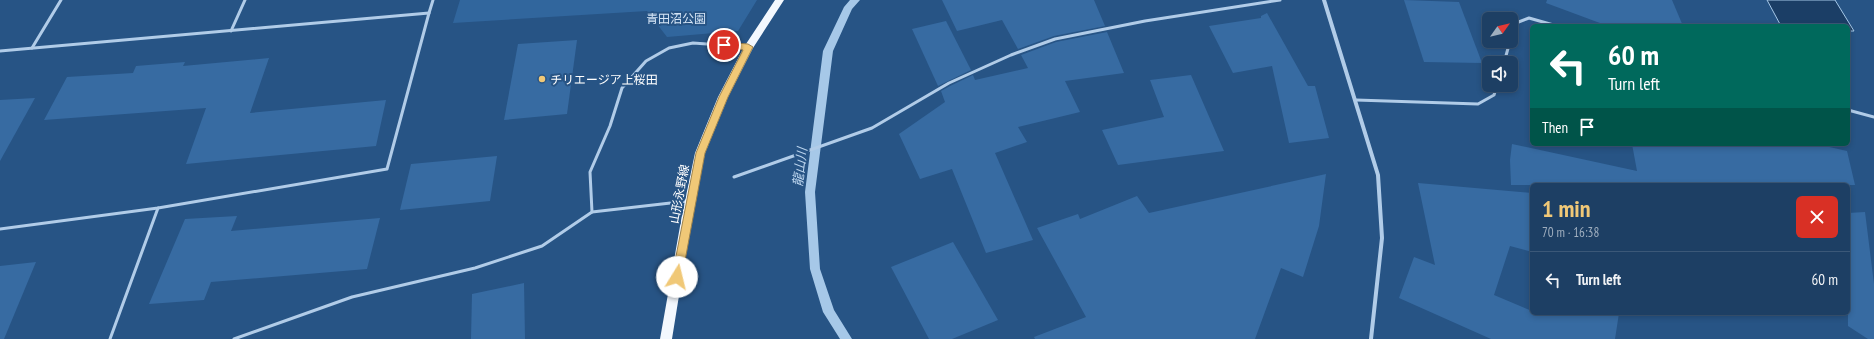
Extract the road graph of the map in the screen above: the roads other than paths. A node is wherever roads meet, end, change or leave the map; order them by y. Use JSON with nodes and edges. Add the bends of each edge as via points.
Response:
{"nodes":[{"id":1,"x":61,"y":0,"type":"edge"},
{"id":2,"x":245,"y":0,"type":"edge"},
{"id":3,"x":433,"y":0,"type":"edge"},
{"id":4,"x":780,"y":0,"type":"edge"},
{"id":5,"x":1280,"y":0,"type":"edge"},
{"id":6,"x":1324,"y":0,"type":"edge"},
{"id":7,"x":429,"y":13,"type":"junction"},
{"id":8,"x":1518,"y":22,"type":"edge"},
{"id":9,"x":1550,"y":24,"type":"edge"},
{"id":10,"x":231,"y":31,"type":"junction"},
{"id":11,"x":748,"y":47,"type":"junction"},
{"id":12,"x":32,"y":48,"type":"junction"},
{"id":13,"x":0,"y":51,"type":"edge"},
{"id":14,"x":1495,"y":92,"type":"edge"},
{"id":15,"x":1356,"y":100,"type":"junction"},
{"id":16,"x":1850,"y":111,"type":"edge"},
{"id":17,"x":1874,"y":117,"type":"edge"},
{"id":18,"x":734,"y":177,"type":"dead end"},
{"id":19,"x":690,"y":200,"type":"junction"},
{"id":20,"x":158,"y":208,"type":"junction"},
{"id":21,"x":592,"y":212,"type":"junction"},
{"id":22,"x":0,"y":229,"type":"edge"},
{"id":23,"x":110,"y":339,"type":"edge"},
{"id":24,"x":234,"y":339,"type":"edge"},
{"id":25,"x":666,"y":339,"type":"edge"},
{"id":26,"x":1371,"y":339,"type":"edge"}],
"edges":[{"from":1,"to":12,"type":"lane"},
{"from":2,"to":10,"type":"lane"},
{"from":3,"to":7,"type":"lane"},
{"from":4,"to":11,"type":"main road","name":"山形永野線"},
{"from":5,"to":18,"type":"lane","via":[[1145,21],[1055,40],[1011,55],[950,83],[872,128]]},
{"from":6,"to":15,"type":"street"},
{"from":7,"to":10,"type":"lane"},
{"from":7,"to":20,"type":"lane","via":[[387,169]]},
{"from":8,"to":9,"type":"lane","via":[[1529,18]]},
{"from":10,"to":12,"type":"lane"},
{"from":11,"to":19,"type":"main road","name":"山形永野線","via":[[723,97],[700,153]]},
{"from":11,"to":21,"type":"lane","via":[[693,44],[669,48],[646,61],[622,88],[610,126],[590,172]]},
{"from":12,"to":13,"type":"lane"},
{"from":14,"to":15,"type":"lane","via":[[1478,104]]},
{"from":15,"to":26,"type":"street","via":[[1378,176],[1382,238]]},
{"from":16,"to":17,"type":"lane"},
{"from":19,"to":21,"type":"lane"},
{"from":19,"to":25,"type":"main road","name":"山形永野線"},
{"from":20,"to":22,"type":"lane"},
{"from":20,"to":23,"type":"lane"},
{"from":21,"to":24,"type":"lane","via":[[542,246],[475,268],[352,297]]}]}
